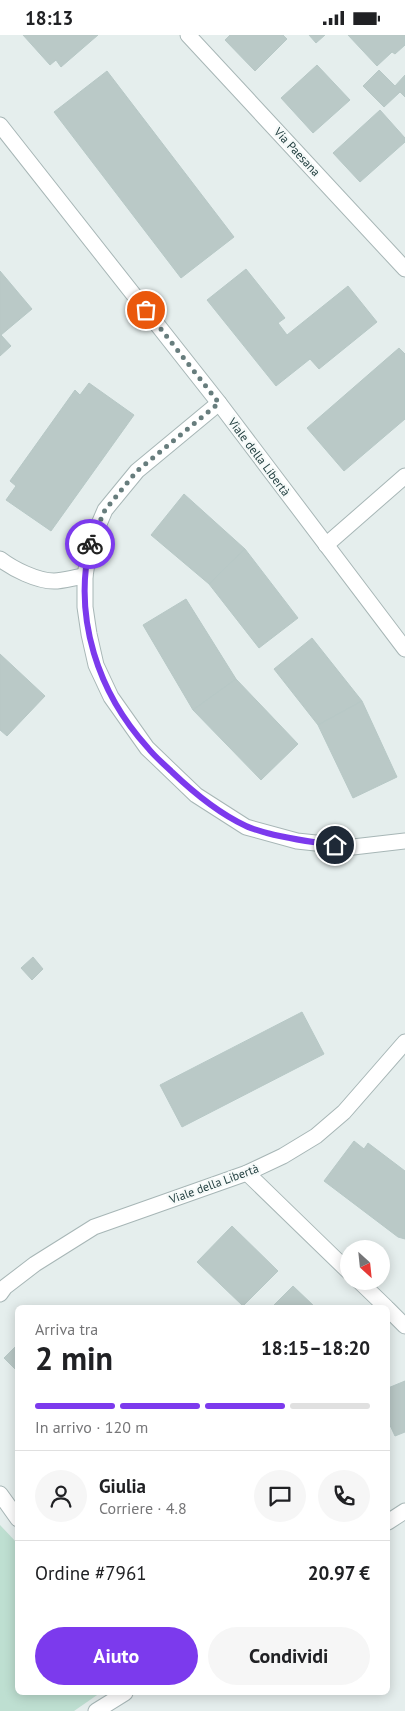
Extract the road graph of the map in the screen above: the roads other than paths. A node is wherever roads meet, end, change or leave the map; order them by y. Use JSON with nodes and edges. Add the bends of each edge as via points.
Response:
{"nodes":[{"id":1,"x":188,"y":35,"type":"edge"},
{"id":2,"x":0,"y":125,"type":"edge"},
{"id":3,"x":405,"y":269,"type":"edge"},
{"id":4,"x":219,"y":403,"type":"junction"},
{"id":5,"x":405,"y":476,"type":"edge"},
{"id":6,"x":326,"y":545,"type":"junction"},
{"id":7,"x":0,"y":559,"type":"edge"},
{"id":8,"x":85,"y":576,"type":"junction"},
{"id":9,"x":405,"y":649,"type":"edge"},
{"id":10,"x":405,"y":841,"type":"edge"},
{"id":11,"x":405,"y":1042,"type":"edge"},
{"id":12,"x":247,"y":1173,"type":"junction"},
{"id":13,"x":340,"y":1263,"type":"edge"},
{"id":14,"x":368,"y":1290,"type":"edge"},
{"id":15,"x":0,"y":1294,"type":"edge"},
{"id":16,"x":384,"y":1305,"type":"edge"},
{"id":17,"x":390,"y":1311,"type":"edge"},
{"id":18,"x":405,"y":1326,"type":"edge"},
{"id":19,"x":0,"y":1494,"type":"edge"},
{"id":20,"x":405,"y":1511,"type":"edge"},
{"id":21,"x":15,"y":1515,"type":"edge"},
{"id":22,"x":390,"y":1521,"type":"edge"},
{"id":23,"x":122,"y":1695,"type":"edge"},
{"id":24,"x":96,"y":1711,"type":"edge"}],
"edges":[{"from":1,"to":3,"type":"street","name":"Via Paesana"},
{"from":2,"to":4,"type":"street","name":"Viale della Libertà"},
{"from":4,"to":6,"type":"street","name":"Viale della Libertà"},
{"from":4,"to":8,"type":"street","via":[[137,471],[120,490],[105,510],[90,545]]},
{"from":5,"to":6,"type":"street"},
{"from":6,"to":9,"type":"street","name":"Viale della Libertà"},
{"from":7,"to":8,"type":"street","via":[[30,575],[53,581]]},
{"from":8,"to":10,"type":"street","via":[[89,634],[96,665],[112,697],[148,748],[196,795],[246,827],[297,841],[353,847]]},
{"from":11,"to":12,"type":"street","name":"Viale della Libertà","via":[[344,1112],[316,1137]]},
{"from":12,"to":13,"type":"street"},
{"from":12,"to":15,"type":"street","name":"Viale della Libertà","via":[[94,1227],[35,1264]]},
{"from":14,"to":16,"type":"street"},
{"from":17,"to":18,"type":"street"},
{"from":19,"to":21,"type":"street"},
{"from":20,"to":22,"type":"street"},
{"from":23,"to":24,"type":"street"}]}
